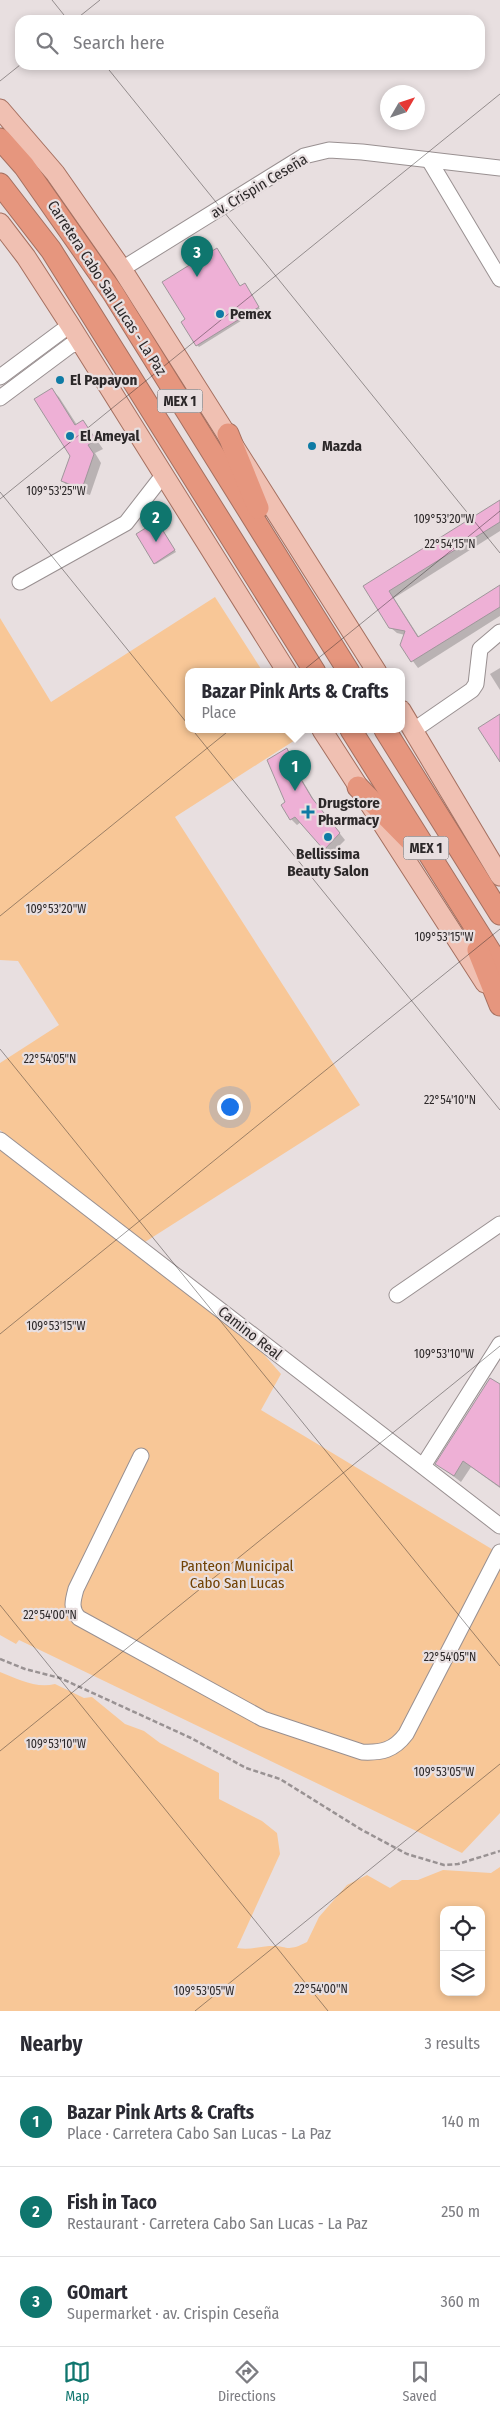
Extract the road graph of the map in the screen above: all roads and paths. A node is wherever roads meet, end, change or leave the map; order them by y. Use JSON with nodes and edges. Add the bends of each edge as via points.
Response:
{"nodes":[{"id":1,"x":0,"y":109,"type":"edge"},
{"id":2,"x":0,"y":139,"type":"edge"},
{"id":3,"x":429,"y":160,"type":"junction"},
{"id":4,"x":500,"y":168,"type":"edge"},
{"id":5,"x":0,"y":184,"type":"edge"},
{"id":6,"x":0,"y":223,"type":"edge"},
{"id":7,"x":496,"y":266,"type":"edge"},
{"id":8,"x":122,"y":270,"type":"junction"},
{"id":9,"x":500,"y":280,"type":"edge"},
{"id":10,"x":70,"y":325,"type":"junction"},
{"id":11,"x":84,"y":347,"type":"junction"},
{"id":12,"x":0,"y":377,"type":"edge"},
{"id":13,"x":0,"y":398,"type":"edge"},
{"id":14,"x":228,"y":434,"type":"junction"},
{"id":15,"x":164,"y":474,"type":"junction"},
{"id":16,"x":281,"y":564,"type":"junction"},
{"id":17,"x":20,"y":582,"type":"dead end"},
{"id":18,"x":500,"y":632,"type":"edge"},
{"id":19,"x":285,"y":668,"type":"edge"},
{"id":20,"x":312,"y":668,"type":"edge"},
{"id":21,"x":346,"y":668,"type":"edge"},
{"id":22,"x":374,"y":668,"type":"edge"},
{"id":23,"x":405,"y":716,"type":"edge"},
{"id":24,"x":414,"y":730,"type":"junction"},
{"id":25,"x":324,"y":733,"type":"edge"},
{"id":26,"x":354,"y":733,"type":"edge"},
{"id":27,"x":387,"y":733,"type":"edge"},
{"id":28,"x":358,"y":787,"type":"junction"},
{"id":29,"x":440,"y":871,"type":"junction"},
{"id":30,"x":500,"y":876,"type":"edge"},
{"id":31,"x":456,"y":896,"type":"junction"},
{"id":32,"x":500,"y":914,"type":"edge"},
{"id":33,"x":500,"y":967,"type":"edge"},
{"id":34,"x":500,"y":1007,"type":"edge"},
{"id":35,"x":0,"y":1140,"type":"edge"},
{"id":36,"x":500,"y":1224,"type":"edge"},
{"id":37,"x":397,"y":1296,"type":"dead end"},
{"id":38,"x":500,"y":1344,"type":"edge"},
{"id":39,"x":141,"y":1456,"type":"dead end"},
{"id":40,"x":423,"y":1466,"type":"junction"},
{"id":41,"x":500,"y":1526,"type":"edge"},
{"id":42,"x":500,"y":1552,"type":"edge"},
{"id":43,"x":0,"y":1659,"type":"edge"},
{"id":44,"x":500,"y":1851,"type":"edge"}],
"edges":[{"from":1,"to":8,"type":"main road","via":[[55,173]]},
{"from":2,"to":16,"type":"highway","name":"Carretera Cabo San Lucas - La Paz","number":"MEX 1","via":[[24,166],[113,292]]},
{"from":3,"to":4,"type":"street","name":"av. Crispin Ceseña"},
{"from":3,"to":7,"type":"street"},
{"from":3,"to":8,"type":"street","name":"av. Crispin Ceseña","via":[[329,150],[304,156]]},
{"from":5,"to":20,"type":"highway","name":"Carretera Cabo San Lucas - La Paz","number":"MEX 1","via":[[51,250]]},
{"from":6,"to":10,"type":"main road"},
{"from":7,"to":9,"type":"street"},
{"from":8,"to":14,"type":"main road"},
{"from":10,"to":11,"type":"main road"},
{"from":10,"to":12,"type":"street"},
{"from":11,"to":13,"type":"street","via":[[71,345]]},
{"from":11,"to":15,"type":"main road"},
{"from":14,"to":16,"type":"highway"},
{"from":14,"to":22,"type":"main road"},
{"from":15,"to":17,"type":"street","via":[[117,530]]},
{"from":15,"to":19,"type":"main road"},
{"from":16,"to":21,"type":"highway","name":"Carretera Cabo San Lucas - La Paz","number":"MEX 1"},
{"from":18,"to":24,"type":"street","via":[[480,649],[476,684],[472,690]]},
{"from":23,"to":24,"type":"main road"},
{"from":24,"to":30,"type":"main road"},
{"from":25,"to":28,"type":"main road"},
{"from":26,"to":29,"type":"highway","number":"MEX 1"},
{"from":27,"to":32,"type":"highway","number":"MEX 1"},
{"from":28,"to":29,"type":"highway"},
{"from":28,"to":34,"type":"main road"},
{"from":29,"to":31,"type":"highway","number":"MEX 1"},
{"from":31,"to":33,"type":"highway","number":"MEX 1"},
{"from":31,"to":34,"type":"highway"},
{"from":35,"to":40,"type":"street","name":"Camino Real"},
{"from":36,"to":37,"type":"street"},
{"from":38,"to":40,"type":"street"},
{"from":39,"to":42,"type":"street","via":[[76,1589],[72,1601],[74,1612],[79,1618],[263,1719],[362,1752],[390,1749],[406,1734]]},
{"from":40,"to":41,"type":"street","name":"Camino Real"},
{"from":43,"to":44,"type":"path","via":[[60,1678],[191,1738],[246,1768],[280,1779],[407,1854],[444,1865]]}]}
